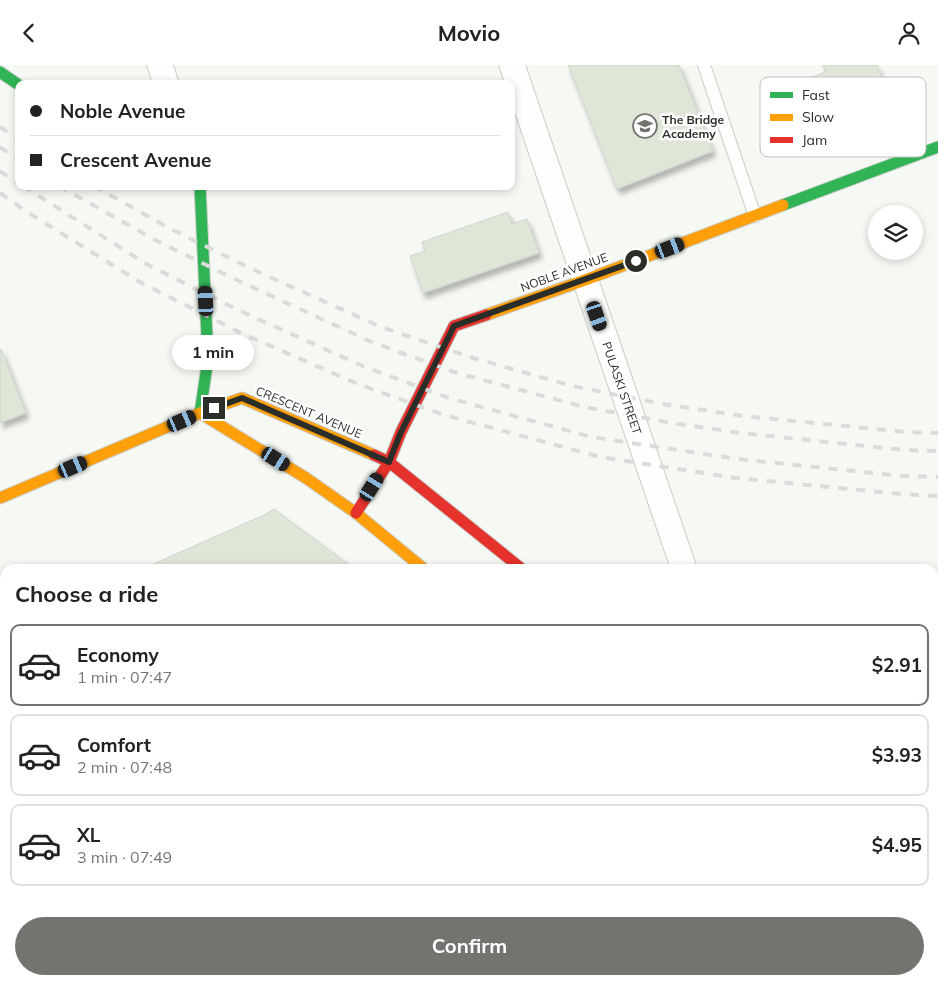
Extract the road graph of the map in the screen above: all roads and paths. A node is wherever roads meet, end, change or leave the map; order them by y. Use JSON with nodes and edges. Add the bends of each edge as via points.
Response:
{"nodes":[{"id":1,"x":160,"y":65,"type":"edge"},
{"id":2,"x":512,"y":65,"type":"edge"},
{"id":3,"x":704,"y":65,"type":"edge"},
{"id":4,"x":0,"y":72,"type":"edge"},
{"id":5,"x":165,"y":80,"type":"edge"},
{"id":6,"x":15,"y":82,"type":"edge"},
{"id":7,"x":938,"y":147,"type":"edge"},
{"id":8,"x":926,"y":152,"type":"edge"},
{"id":9,"x":911,"y":157,"type":"edge"},
{"id":10,"x":200,"y":190,"type":"edge"},
{"id":11,"x":755,"y":216,"type":"junction"},
{"id":12,"x":585,"y":280,"type":"junction"},
{"id":13,"x":200,"y":413,"type":"junction"},
{"id":14,"x":389,"y":462,"type":"junction"},
{"id":15,"x":0,"y":498,"type":"edge"},
{"id":16,"x":356,"y":513,"type":"junction"},
{"id":17,"x":418,"y":564,"type":"edge"},
{"id":18,"x":516,"y":564,"type":"edge"},
{"id":19,"x":682,"y":564,"type":"edge"}],
"edges":[{"from":1,"to":5,"type":"street"},
{"from":2,"to":12,"type":"street","name":"PULASKI STREET"},
{"from":3,"to":11,"type":"lane"},
{"from":4,"to":6,"type":"street"},
{"from":7,"to":8,"type":"street","name":"NOBLE AVENUE"},
{"from":9,"to":11,"type":"street","name":"NOBLE AVENUE"},
{"from":10,"to":13,"type":"street","via":[[208,359]]},
{"from":11,"to":12,"type":"street","name":"NOBLE AVENUE"},
{"from":12,"to":14,"type":"street","name":"NOBLE AVENUE","via":[[454,326]]},
{"from":12,"to":19,"type":"street","name":"PULASKI STREET"},
{"from":13,"to":14,"type":"street","name":"CRESCENT AVENUE","via":[[242,398]]},
{"from":13,"to":15,"type":"street"},
{"from":13,"to":16,"type":"street","via":[[306,477]]},
{"from":14,"to":16,"type":"street","name":"NOBLE AVENUE"},
{"from":14,"to":18,"type":"street","name":"CRESCENT AVENUE"},
{"from":16,"to":17,"type":"street"}]}
